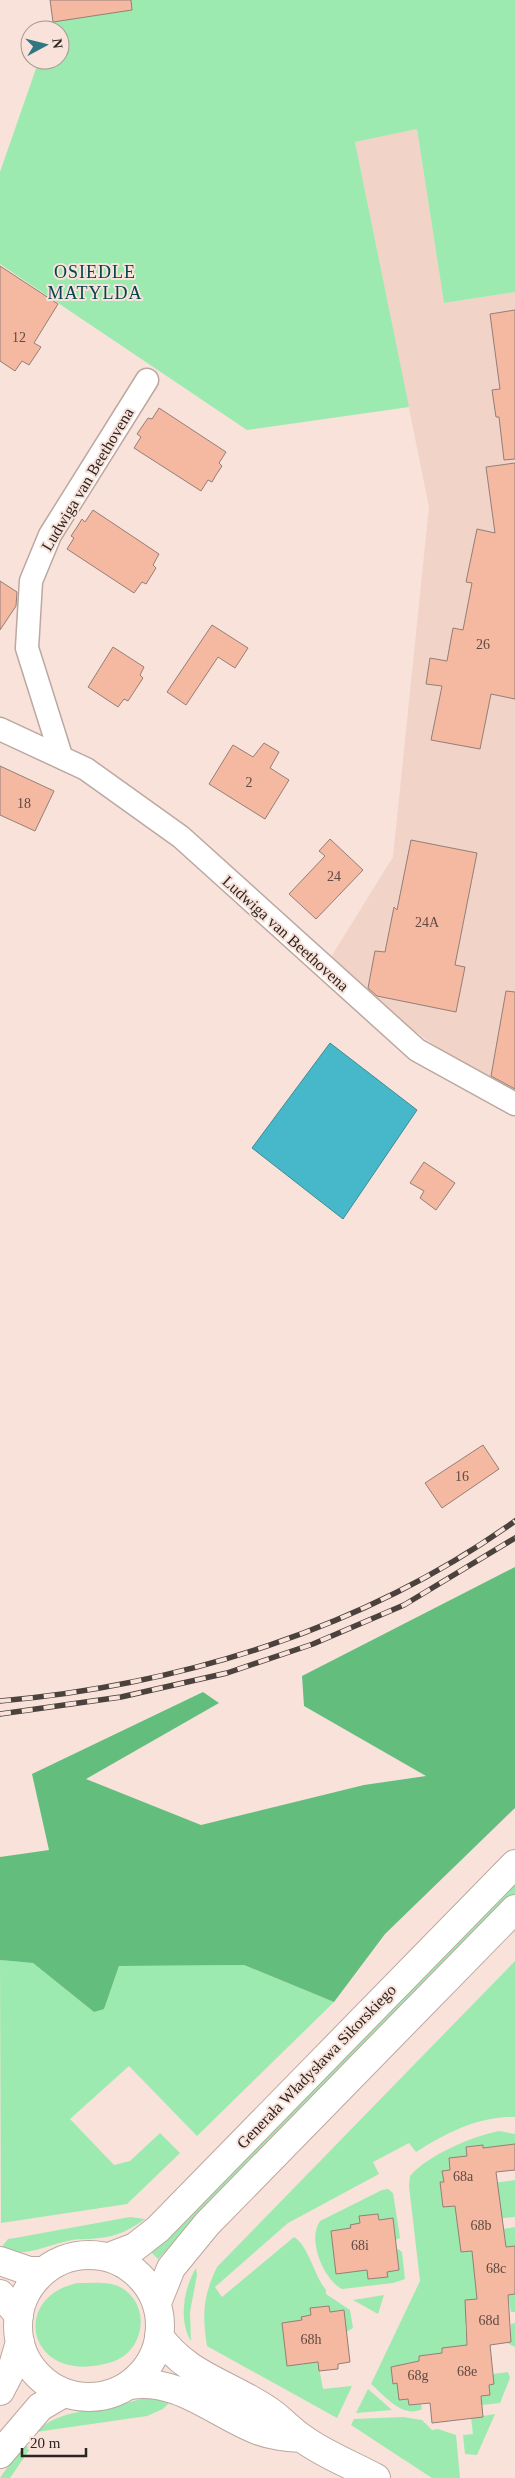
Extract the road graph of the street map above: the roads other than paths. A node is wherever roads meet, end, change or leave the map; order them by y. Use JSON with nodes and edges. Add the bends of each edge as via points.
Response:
{"nodes":[{"id":1,"x":147,"y":380,"type":"dead end"},
{"id":2,"x":0,"y":729,"type":"edge"},
{"id":3,"x":61,"y":756,"type":"junction"},
{"id":4,"x":515,"y":1104,"type":"edge"},
{"id":5,"x":515,"y":1864,"type":"edge"},
{"id":6,"x":515,"y":1910,"type":"edge"},
{"id":7,"x":109,"y":2257,"type":"junction"},
{"id":8,"x":0,"y":2261,"type":"edge"},
{"id":9,"x":43,"y":2271,"type":"junction"},
{"id":10,"x":0,"y":2294,"type":"edge"},
{"id":11,"x":157,"y":2303,"type":"junction"},
{"id":12,"x":19,"y":2315,"type":"junction"},
{"id":13,"x":160,"y":2336,"type":"junction"},
{"id":14,"x":20,"y":2342,"type":"junction"},
{"id":15,"x":130,"y":2384,"type":"junction"},
{"id":16,"x":0,"y":2391,"type":"edge"},
{"id":17,"x":64,"y":2393,"type":"junction"},
{"id":18,"x":302,"y":2438,"type":"junction"},
{"id":19,"x":0,"y":2454,"type":"edge"},
{"id":20,"x":376,"y":2478,"type":"edge"}],
"edges":[{"from":1,"to":3,"type":"street","name":"Ludwiga van Beethovena","via":[[50,535],[31,580],[27,648]]},
{"from":2,"to":3,"type":"street","name":"Ludwiga van Beethovena"},
{"from":3,"to":4,"type":"street","name":"Ludwiga van Beethovena","via":[[86,769],[181,837],[417,1050]]},
{"from":5,"to":7,"type":"main road","name":"Generała Władysława Sikorskiego","via":[[158,2230],[135,2247]]},
{"from":6,"to":11,"type":"main road","name":"Generała Władysława Sikorskiego","via":[[207,2224],[172,2268]]},
{"from":7,"to":9,"type":"main road","via":[[82,2255],[68,2258]]},
{"from":7,"to":11,"type":"main road","via":[[123,2263],[144,2280]]},
{"from":8,"to":9,"type":"main road","via":[[29,2271]]},
{"from":9,"to":12,"type":"main road","via":[[28,2291]]},
{"from":10,"to":12,"type":"main road"},
{"from":11,"to":13,"type":"main road"},
{"from":12,"to":14,"type":"main road"},
{"from":13,"to":15,"type":"main road","via":[[144,2372]]},
{"from":13,"to":18,"type":"main road","via":[[170,2352],[182,2362],[265,2408]]},
{"from":14,"to":16,"type":"main road","via":[[13,2366]]},
{"from":14,"to":17,"type":"main road","via":[[31,2367],[52,2387]]},
{"from":15,"to":17,"type":"main road","via":[[98,2397]]},
{"from":15,"to":18,"type":"main road","via":[[159,2384],[256,2430]]},
{"from":17,"to":19,"type":"main road","via":[[40,2408]]},
{"from":18,"to":20,"type":"main road"}]}
